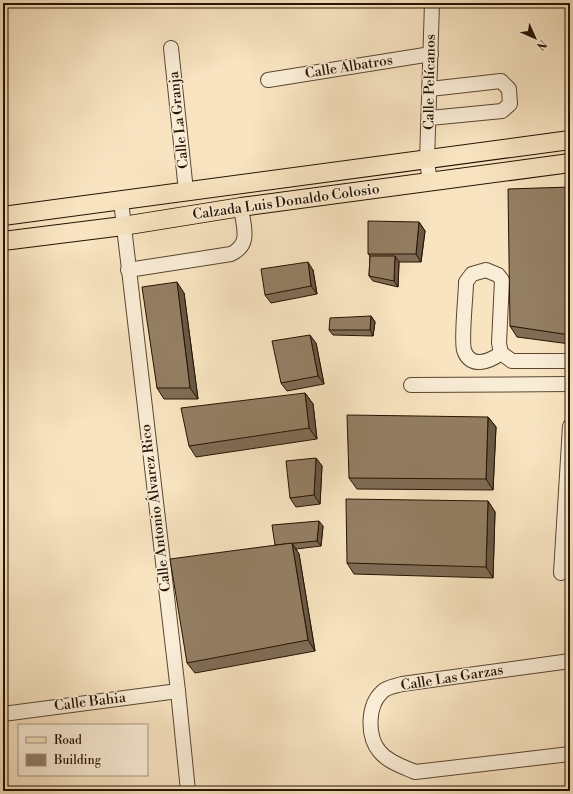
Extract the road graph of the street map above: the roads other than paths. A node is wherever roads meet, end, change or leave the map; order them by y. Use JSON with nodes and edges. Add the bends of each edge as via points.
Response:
{"nodes":[{"id":1,"x":432,"y":3,"type":"edge"},
{"id":2,"x":171,"y":48,"type":"dead end"},
{"id":3,"x":431,"y":54,"type":"junction"},
{"id":4,"x":268,"y":80,"type":"dead end"},
{"id":5,"x":430,"y":89,"type":"junction"},
{"id":6,"x":430,"y":118,"type":"junction"},
{"id":7,"x":570,"y":140,"type":"edge"},
{"id":8,"x":427,"y":160,"type":"junction"},
{"id":9,"x":570,"y":163,"type":"edge"},
{"id":10,"x":430,"y":182,"type":"junction"},
{"id":11,"x":186,"y":192,"type":"junction"},
{"id":12,"x":120,"y":202,"type":"junction"},
{"id":13,"x":241,"y":207,"type":"junction"},
{"id":14,"x":3,"y":216,"type":"edge"},
{"id":15,"x":123,"y":226,"type":"junction"},
{"id":16,"x":3,"y":241,"type":"edge"},
{"id":17,"x":128,"y":270,"type":"junction"},
{"id":18,"x":501,"y":353,"type":"junction"},
{"id":19,"x":570,"y":361,"type":"edge"},
{"id":20,"x":570,"y":384,"type":"edge"},
{"id":21,"x":411,"y":385,"type":"dead end"},
{"id":22,"x":570,"y":426,"type":"edge"},
{"id":23,"x":561,"y":573,"type":"dead end"},
{"id":24,"x":570,"y":661,"type":"edge"},
{"id":25,"x":178,"y":691,"type":"junction"},
{"id":26,"x":3,"y":714,"type":"edge"},
{"id":27,"x":570,"y":754,"type":"edge"},
{"id":28,"x":188,"y":791,"type":"edge"}],
"edges":[{"from":1,"to":3,"type":"street","name":"Calle Pelícanos"},
{"from":2,"to":11,"type":"street","name":"Calle La Granja"},
{"from":3,"to":4,"type":"street","name":"Calle Albatros"},
{"from":3,"to":5,"type":"street","name":"Calle Pelícanos"},
{"from":5,"to":6,"type":"street","name":"Calle Pelícanos"},
{"from":5,"to":6,"type":"street","via":[[502,81],[509,89],[510,104],[502,111]]},
{"from":6,"to":8,"type":"street","name":"Calle Pelícanos"},
{"from":7,"to":8,"type":"main road","name":"Calzada Luis Donaldo Colosio"},
{"from":8,"to":10,"type":"street","name":"Calle Pelícanos"},
{"from":8,"to":11,"type":"main road","name":"Calzada Luis Donaldo Colosio"},
{"from":9,"to":10,"type":"main road","name":"Calzada Luis Donaldo Colosio"},
{"from":10,"to":13,"type":"main road","name":"Calzada Luis Donaldo Colosio"},
{"from":11,"to":12,"type":"main road","name":"Calzada Luis Donaldo Colosio"},
{"from":12,"to":14,"type":"main road","name":"Calzada Luis Donaldo Colosio"},
{"from":12,"to":15,"type":"street","name":"Calle Antonio Álvarez Rico"},
{"from":13,"to":15,"type":"main road","name":"Calzada Luis Donaldo Colosio"},
{"from":13,"to":17,"type":"street","via":[[245,234],[240,249],[231,254]]},
{"from":15,"to":16,"type":"main road","name":"Calzada Luis Donaldo Colosio"},
{"from":15,"to":17,"type":"street","name":"Calle Antonio Álvarez Rico"},
{"from":17,"to":25,"type":"street","name":"Calle Antonio Álvarez Rico"},
{"from":18,"to":18,"type":"street","via":[[499,343],[502,280],[498,275],[486,270],[472,274],[466,282],[464,349],[469,359],[483,363],[493,360]]},
{"from":18,"to":19,"type":"street","via":[[512,361]]},
{"from":20,"to":21,"type":"street"},
{"from":22,"to":23,"type":"street"},
{"from":24,"to":27,"type":"street","name":"Calle Las Garzas","via":[[402,684],[383,690],[376,699],[371,714],[372,736],[380,752],[398,765],[415,772]]},
{"from":25,"to":26,"type":"street","name":"Calle Bahia"},
{"from":25,"to":28,"type":"street","name":"Calle Antonio Álvarez Rico"}]}
